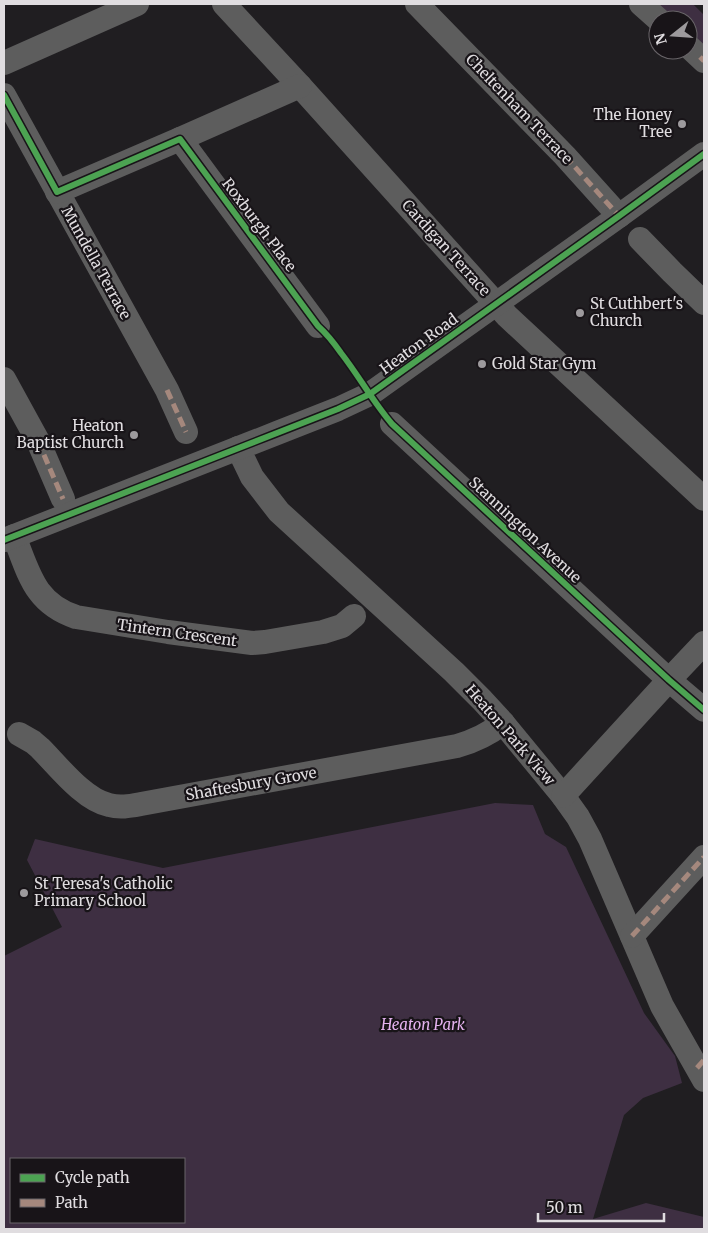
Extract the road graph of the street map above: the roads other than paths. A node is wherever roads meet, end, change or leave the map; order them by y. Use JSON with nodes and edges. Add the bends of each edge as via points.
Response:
{"nodes":[{"id":1,"x":137,"y":4,"type":"edge"},
{"id":2,"x":224,"y":4,"type":"edge"},
{"id":3,"x":417,"y":4,"type":"edge"},
{"id":4,"x":4,"y":64,"type":"edge"},
{"id":5,"x":300,"y":86,"type":"junction"},
{"id":6,"x":4,"y":94,"type":"edge"},
{"id":7,"x":180,"y":140,"type":"junction"},
{"id":8,"x":704,"y":154,"type":"edge"},
{"id":9,"x":57,"y":192,"type":"junction"},
{"id":10,"x":619,"y":216,"type":"junction"},
{"id":11,"x":640,"y":238,"type":"dead end"},
{"id":12,"x":495,"y":303,"type":"junction"},
{"id":13,"x":704,"y":303,"type":"edge"},
{"id":14,"x":318,"y":326,"type":"dead end"},
{"id":15,"x":4,"y":379,"type":"edge"},
{"id":16,"x":392,"y":424,"type":"dead end"},
{"id":17,"x":186,"y":432,"type":"dead end"},
{"id":18,"x":238,"y":448,"type":"junction"},
{"id":19,"x":63,"y":499,"type":"dead end"},
{"id":20,"x":704,"y":499,"type":"edge"},
{"id":21,"x":9,"y":538,"type":"edge"},
{"id":22,"x":354,"y":616,"type":"dead end"},
{"id":23,"x":704,"y":643,"type":"edge"},
{"id":24,"x":669,"y":680,"type":"junction"},
{"id":25,"x":704,"y":710,"type":"edge"},
{"id":26,"x":503,"y":723,"type":"junction"},
{"id":27,"x":19,"y":734,"type":"dead end"},
{"id":28,"x":563,"y":796,"type":"junction"},
{"id":29,"x":704,"y":857,"type":"edge"},
{"id":30,"x":632,"y":936,"type":"junction"},
{"id":31,"x":702,"y":1069,"type":"edge"}],
"edges":[{"from":1,"to":4,"type":"street"},
{"from":2,"to":5,"type":"street","name":"Cardigan Terrace"},
{"from":3,"to":10,"type":"street","name":"Cheltenham Terrace"},
{"from":5,"to":7,"type":"street"},
{"from":5,"to":12,"type":"street","name":"Cardigan Terrace"},
{"from":6,"to":9,"type":"street","name":"Mundella Terrace"},
{"from":7,"to":9,"type":"street"},
{"from":7,"to":14,"type":"street","name":"Roxburgh Place"},
{"from":8,"to":10,"type":"street","name":"Heaton Road"},
{"from":9,"to":17,"type":"street","name":"Mundella Terrace","via":[[167,390]]},
{"from":10,"to":12,"type":"street","name":"Heaton Road"},
{"from":11,"to":13,"type":"street"},
{"from":12,"to":18,"type":"street","name":"Heaton Road","via":[[370,394]]},
{"from":12,"to":20,"type":"street","name":"Cardigan Terrace"},
{"from":15,"to":19,"type":"street","via":[[38,441]]},
{"from":16,"to":24,"type":"street","name":"Stannington Avenue"},
{"from":18,"to":21,"type":"street","name":"Heaton Road"},
{"from":18,"to":26,"type":"street","name":"Heaton Park View","via":[[252,477],[279,512],[454,672]]},
{"from":21,"to":22,"type":"street","name":"Tintern Crescent","via":[[45,599],[57,609],[76,617],[252,643],[323,632],[342,626]]},
{"from":23,"to":24,"type":"street"},
{"from":24,"to":25,"type":"street","name":"Stannington Avenue"},
{"from":24,"to":28,"type":"street"},
{"from":26,"to":27,"type":"street","name":"Shaftesbury Grove","via":[[481,738],[457,746],[120,806],[101,803],[86,794],[40,748]]},
{"from":26,"to":28,"type":"street","name":"Heaton Park View"},
{"from":28,"to":30,"type":"street","name":"Heaton Park View","via":[[590,839]]},
{"from":29,"to":30,"type":"street"},
{"from":30,"to":31,"type":"street","name":"Heaton Park View","via":[[662,1006]]}]}
